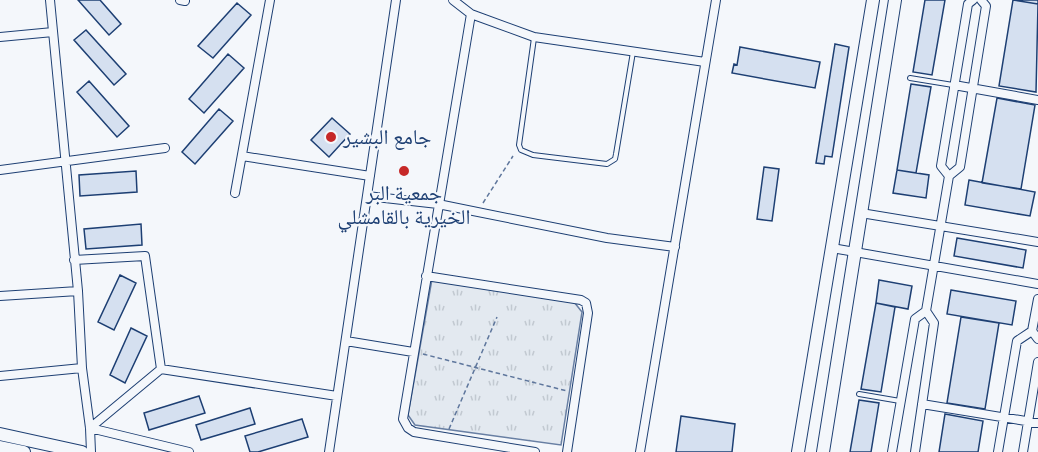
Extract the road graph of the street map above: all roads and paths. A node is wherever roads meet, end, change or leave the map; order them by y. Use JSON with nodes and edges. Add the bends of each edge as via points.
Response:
{"nodes":[{"id":1,"x":50,"y":0,"type":"edge"},
{"id":2,"x":270,"y":0,"type":"edge"},
{"id":3,"x":396,"y":0,"type":"edge"},
{"id":4,"x":453,"y":0,"type":"edge"},
{"id":5,"x":716,"y":0,"type":"edge"},
{"id":6,"x":873,"y":0,"type":"edge"},
{"id":7,"x":895,"y":0,"type":"edge"},
{"id":8,"x":973,"y":0,"type":"edge"},
{"id":9,"x":981,"y":0,"type":"edge"},
{"id":10,"x":471,"y":14,"type":"junction"},
{"id":11,"x":53,"y":32,"type":"junction"},
{"id":12,"x":0,"y":37,"type":"edge"},
{"id":13,"x":534,"y":37,"type":"junction"},
{"id":14,"x":633,"y":51,"type":"junction"},
{"id":15,"x":705,"y":62,"type":"junction"},
{"id":16,"x":910,"y":78,"type":"dead end"},
{"id":17,"x":954,"y":85,"type":"junction"},
{"id":18,"x":973,"y":89,"type":"junction"},
{"id":19,"x":1038,"y":100,"type":"edge"},
{"id":20,"x":165,"y":148,"type":"dead end"},
{"id":21,"x":242,"y":156,"type":"junction"},
{"id":22,"x":513,"y":156,"type":"dead end"},
{"id":23,"x":66,"y":162,"type":"junction"},
{"id":24,"x":0,"y":170,"type":"edge"},
{"id":25,"x":949,"y":176,"type":"junction"},
{"id":26,"x":370,"y":177,"type":"junction"},
{"id":27,"x":235,"y":193,"type":"dead end"},
{"id":28,"x":367,"y":196,"type":"junction"},
{"id":29,"x":438,"y":204,"type":"junction"},
{"id":30,"x":477,"y":212,"type":"junction"},
{"id":31,"x":861,"y":213,"type":"junction"},
{"id":32,"x":941,"y":226,"type":"junction"},
{"id":33,"x":1038,"y":242,"type":"edge"},
{"id":34,"x":675,"y":247,"type":"junction"},
{"id":35,"x":832,"y":248,"type":"junction"},
{"id":36,"x":854,"y":252,"type":"junction"},
{"id":37,"x":74,"y":260,"type":"junction"},
{"id":38,"x":934,"y":266,"type":"junction"},
{"id":39,"x":426,"y":276,"type":"junction"},
{"id":40,"x":1038,"y":284,"type":"edge"},
{"id":41,"x":78,"y":291,"type":"junction"},
{"id":42,"x":0,"y":295,"type":"edge"},
{"id":43,"x":1038,"y":299,"type":"edge"},
{"id":44,"x":926,"y":311,"type":"junction"},
{"id":45,"x":497,"y":317,"type":"dead end"},
{"id":46,"x":1032,"y":331,"type":"junction"},
{"id":47,"x":1038,"y":339,"type":"edge"},
{"id":48,"x":346,"y":341,"type":"junction"},
{"id":49,"x":414,"y":352,"type":"junction"},
{"id":50,"x":1038,"y":362,"type":"edge"},
{"id":51,"x":476,"y":367,"type":"junction"},
{"id":52,"x":82,"y":368,"type":"junction"},
{"id":53,"x":162,"y":369,"type":"junction"},
{"id":54,"x":0,"y":376,"type":"edge"},
{"id":55,"x":575,"y":393,"type":"junction"},
{"id":56,"x":860,"y":394,"type":"dead end"},
{"id":57,"x":337,"y":396,"type":"junction"},
{"id":58,"x":901,"y":401,"type":"junction"},
{"id":59,"x":922,"y":404,"type":"junction"},
{"id":60,"x":1004,"y":417,"type":"junction"},
{"id":61,"x":1028,"y":421,"type":"junction"},
{"id":62,"x":1038,"y":423,"type":"edge"},
{"id":63,"x":90,"y":428,"type":"junction"},
{"id":64,"x":0,"y":434,"type":"edge"},
{"id":65,"x":445,"y":437,"type":"junction"},
{"id":66,"x":0,"y":447,"type":"edge"},
{"id":67,"x":24,"y":452,"type":"edge"},
{"id":68,"x":82,"y":452,"type":"edge"},
{"id":69,"x":91,"y":452,"type":"edge"},
{"id":70,"x":189,"y":452,"type":"edge"},
{"id":71,"x":329,"y":452,"type":"edge"},
{"id":72,"x":535,"y":452,"type":"edge"},
{"id":73,"x":567,"y":452,"type":"edge"},
{"id":74,"x":640,"y":452,"type":"edge"},
{"id":75,"x":798,"y":452,"type":"edge"},
{"id":76,"x":822,"y":452,"type":"edge"},
{"id":77,"x":892,"y":452,"type":"edge"},
{"id":78,"x":915,"y":452,"type":"edge"},
{"id":79,"x":998,"y":452,"type":"edge"},
{"id":80,"x":1023,"y":452,"type":"edge"}],
"edges":[{"from":1,"to":11,"type":"street"},
{"from":2,"to":21,"type":"street"},
{"from":3,"to":26,"type":"street"},
{"from":4,"to":10,"type":"street"},
{"from":5,"to":15,"type":"street"},
{"from":6,"to":35,"type":"main road"},
{"from":7,"to":31,"type":"main road"},
{"from":8,"to":17,"type":"street","via":[[968,4]]},
{"from":9,"to":18,"type":"street","via":[[986,6]]},
{"from":10,"to":13,"type":"street"},
{"from":10,"to":29,"type":"street"},
{"from":11,"to":12,"type":"street"},
{"from":11,"to":23,"type":"street"},
{"from":13,"to":14,"type":"street"},
{"from":13,"to":14,"type":"lane","via":[[519,145],[532,155],[612,163]]},
{"from":14,"to":15,"type":"street"},
{"from":15,"to":34,"type":"street"},
{"from":16,"to":17,"type":"lane"},
{"from":17,"to":18,"type":"street"},
{"from":17,"to":25,"type":"street","via":[[941,166]]},
{"from":18,"to":19,"type":"street"},
{"from":18,"to":25,"type":"street","via":[[960,167]]},
{"from":20,"to":23,"type":"street"},
{"from":21,"to":26,"type":"street"},
{"from":21,"to":27,"type":"street"},
{"from":22,"to":30,"type":"path"},
{"from":23,"to":24,"type":"street"},
{"from":23,"to":37,"type":"street"},
{"from":25,"to":32,"type":"street"},
{"from":26,"to":28,"type":"street"},
{"from":28,"to":29,"type":"street"},
{"from":28,"to":48,"type":"street"},
{"from":29,"to":30,"type":"street"},
{"from":29,"to":39,"type":"street"},
{"from":30,"to":34,"type":"street"},
{"from":31,"to":32,"type":"street"},
{"from":31,"to":36,"type":"main road"},
{"from":32,"to":33,"type":"street"},
{"from":32,"to":38,"type":"street"},
{"from":34,"to":74,"type":"street"},
{"from":35,"to":36,"type":"street"},
{"from":35,"to":75,"type":"main road"},
{"from":36,"to":38,"type":"street"},
{"from":36,"to":76,"type":"main road"},
{"from":37,"to":41,"type":"street"},
{"from":37,"to":53,"type":"street","via":[[146,256]]},
{"from":38,"to":40,"type":"street"},
{"from":38,"to":44,"type":"street"},
{"from":39,"to":49,"type":"street"},
{"from":39,"to":55,"type":"street","via":[[584,301],[588,313]]},
{"from":41,"to":42,"type":"street"},
{"from":41,"to":52,"type":"street"},
{"from":43,"to":46,"type":"street"},
{"from":44,"to":58,"type":"street","via":[[915,319]]},
{"from":44,"to":59,"type":"street","via":[[934,323]]},
{"from":45,"to":51,"type":"path"},
{"from":46,"to":47,"type":"street"},
{"from":46,"to":60,"type":"street","via":[[1017,341]]},
{"from":48,"to":49,"type":"street"},
{"from":48,"to":57,"type":"street"},
{"from":49,"to":51,"type":"path"},
{"from":49,"to":65,"type":"street","via":[[404,422],[414,432]]},
{"from":50,"to":61,"type":"street"},
{"from":51,"to":55,"type":"path"},
{"from":51,"to":65,"type":"path"},
{"from":52,"to":54,"type":"street"},
{"from":52,"to":63,"type":"street"},
{"from":53,"to":57,"type":"street"},
{"from":53,"to":63,"type":"street"},
{"from":55,"to":73,"type":"street"},
{"from":56,"to":58,"type":"lane"},
{"from":57,"to":71,"type":"street"},
{"from":58,"to":77,"type":"street"},
{"from":59,"to":60,"type":"street"},
{"from":59,"to":78,"type":"street"},
{"from":60,"to":61,"type":"street"},
{"from":60,"to":79,"type":"street"},
{"from":61,"to":62,"type":"street"},
{"from":61,"to":80,"type":"street"},
{"from":63,"to":69,"type":"street"},
{"from":63,"to":70,"type":"street"},
{"from":64,"to":68,"type":"main road"},
{"from":65,"to":72,"type":"street"},
{"from":66,"to":67,"type":"main road"}]}
